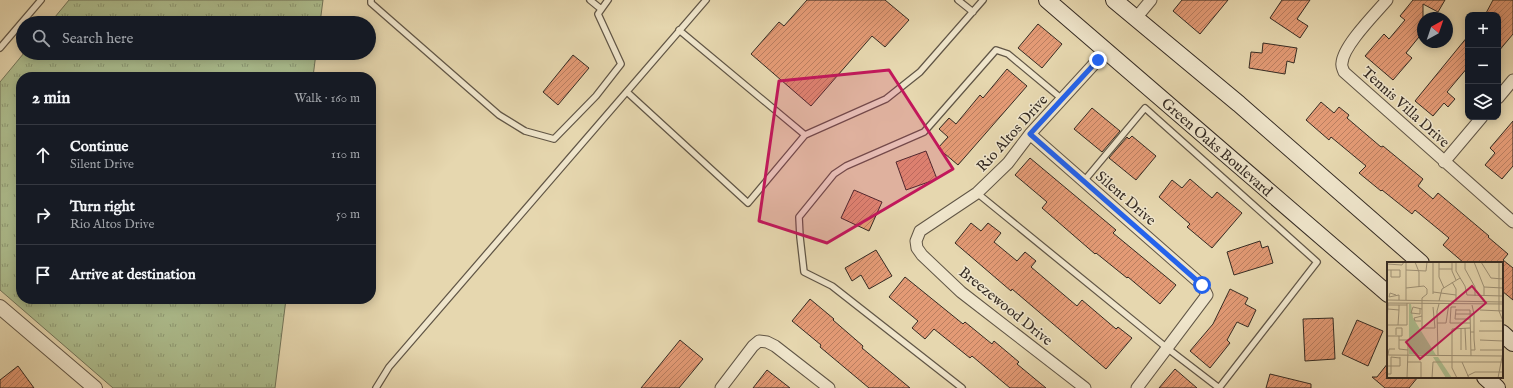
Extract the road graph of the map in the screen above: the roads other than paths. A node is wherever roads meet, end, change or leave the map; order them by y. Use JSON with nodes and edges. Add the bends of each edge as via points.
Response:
{"nodes":[{"id":1,"x":41,"y":0,"type":"edge"},
{"id":2,"x":372,"y":0,"type":"edge"},
{"id":3,"x":590,"y":0,"type":"edge"},
{"id":4,"x":608,"y":0,"type":"edge"},
{"id":5,"x":706,"y":0,"type":"edge"},
{"id":6,"x":958,"y":0,"type":"edge"},
{"id":7,"x":983,"y":0,"type":"edge"},
{"id":8,"x":1047,"y":0,"type":"edge"},
{"id":9,"x":1114,"y":0,"type":"edge"},
{"id":10,"x":1151,"y":0,"type":"edge"},
{"id":11,"x":1387,"y":0,"type":"edge"},
{"id":12,"x":601,"y":9,"type":"junction"},
{"id":13,"x":973,"y":12,"type":"junction"},
{"id":14,"x":27,"y":16,"type":"edge"},
{"id":15,"x":1136,"y":18,"type":"junction"},
{"id":16,"x":16,"y":29,"type":"edge"},
{"id":17,"x":679,"y":30,"type":"junction"},
{"id":18,"x":0,"y":48,"type":"edge"},
{"id":19,"x":1106,"y":51,"type":"junction"},
{"id":20,"x":1513,"y":80,"type":"edge"},
{"id":21,"x":627,"y":92,"type":"junction"},
{"id":22,"x":1501,"y":94,"type":"edge"},
{"id":23,"x":1062,"y":99,"type":"junction"},
{"id":24,"x":1479,"y":120,"type":"edge"},
{"id":25,"x":1030,"y":134,"type":"junction"},
{"id":26,"x":805,"y":135,"type":"junction"},
{"id":27,"x":1444,"y":162,"type":"junction"},
{"id":28,"x":1084,"y":181,"type":"junction"},
{"id":29,"x":977,"y":193,"type":"junction"},
{"id":30,"x":1513,"y":222,"type":"edge"},
{"id":31,"x":916,"y":241,"type":"joint"},
{"id":32,"x":1420,"y":262,"type":"edge"},
{"id":33,"x":1387,"y":293,"type":"edge"},
{"id":34,"x":0,"y":307,"type":"edge"},
{"id":35,"x":1503,"y":334,"type":"edge"},
{"id":36,"x":1513,"y":343,"type":"edge"},
{"id":37,"x":1167,"y":348,"type":"junction"},
{"id":38,"x":1485,"y":378,"type":"edge"},
{"id":39,"x":95,"y":388,"type":"edge"},
{"id":40,"x":376,"y":388,"type":"edge"},
{"id":41,"x":721,"y":388,"type":"edge"},
{"id":42,"x":829,"y":388,"type":"edge"},
{"id":43,"x":962,"y":388,"type":"edge"},
{"id":44,"x":1085,"y":388,"type":"edge"},
{"id":45,"x":1137,"y":388,"type":"edge"},
{"id":46,"x":1218,"y":388,"type":"edge"},
{"id":47,"x":1497,"y":388,"type":"edge"}],
"edges":[{"from":1,"to":14,"type":"lane"},
{"from":2,"to":12,"type":"lane","via":[[370,2],[499,115],[525,131],[554,139],[596,96],[621,64],[598,14]]},
{"from":3,"to":12,"type":"lane"},
{"from":4,"to":12,"type":"lane"},
{"from":5,"to":17,"type":"lane"},
{"from":6,"to":13,"type":"lane"},
{"from":7,"to":13,"type":"lane"},
{"from":8,"to":19,"type":"main road","name":"Green Oaks Boulevard"},
{"from":9,"to":15,"type":"main road"},
{"from":10,"to":15,"type":"street"},
{"from":11,"to":27,"type":"street","name":"Tennis Villa Drive","via":[[1350,44],[1341,65],[1344,72]]},
{"from":13,"to":26,"type":"lane","via":[[920,72],[886,99]]},
{"from":15,"to":32,"type":"main road"},
{"from":16,"to":18,"type":"lane"},
{"from":17,"to":21,"type":"lane"},
{"from":17,"to":26,"type":"lane"},
{"from":19,"to":23,"type":"street","name":"Rio Altos Drive"},
{"from":19,"to":33,"type":"main road","name":"Green Oaks Boulevard"},
{"from":20,"to":22,"type":"street"},
{"from":21,"to":26,"type":"lane","via":[[748,204]]},
{"from":21,"to":40,"type":"lane","via":[[389,367]]},
{"from":23,"to":25,"type":"street","name":"Rio Altos Drive"},
{"from":23,"to":43,"type":"lane","via":[[1008,54],[996,50],[924,132],[846,166],[834,174],[799,216],[804,272],[832,286]]},
{"from":24,"to":27,"type":"street"},
{"from":25,"to":28,"type":"street","name":"Silent Drive"},
{"from":25,"to":29,"type":"street","name":"Rio Altos Drive","via":[[1008,163]]},
{"from":27,"to":30,"type":"street","name":"Tennis Villa Drive"},
{"from":28,"to":37,"type":"street","name":"Silent Drive","via":[[1202,285],[1207,295]]},
{"from":28,"to":46,"type":"lane","via":[[1145,108],[1317,262]]},
{"from":29,"to":31,"type":"street","name":"Rio Altos Drive","via":[[920,231]]},
{"from":29,"to":37,"type":"lane"},
{"from":31,"to":44,"type":"street","name":"Breezewood Drive","via":[[922,255],[961,292]]},
{"from":34,"to":39,"type":"street"},
{"from":35,"to":36,"type":"main road"},
{"from":37,"to":45,"type":"street"},
{"from":37,"to":46,"type":"lane"},
{"from":38,"to":47,"type":"main road"},
{"from":41,"to":42,"type":"street","via":[[759,341],[775,346]]}]}
